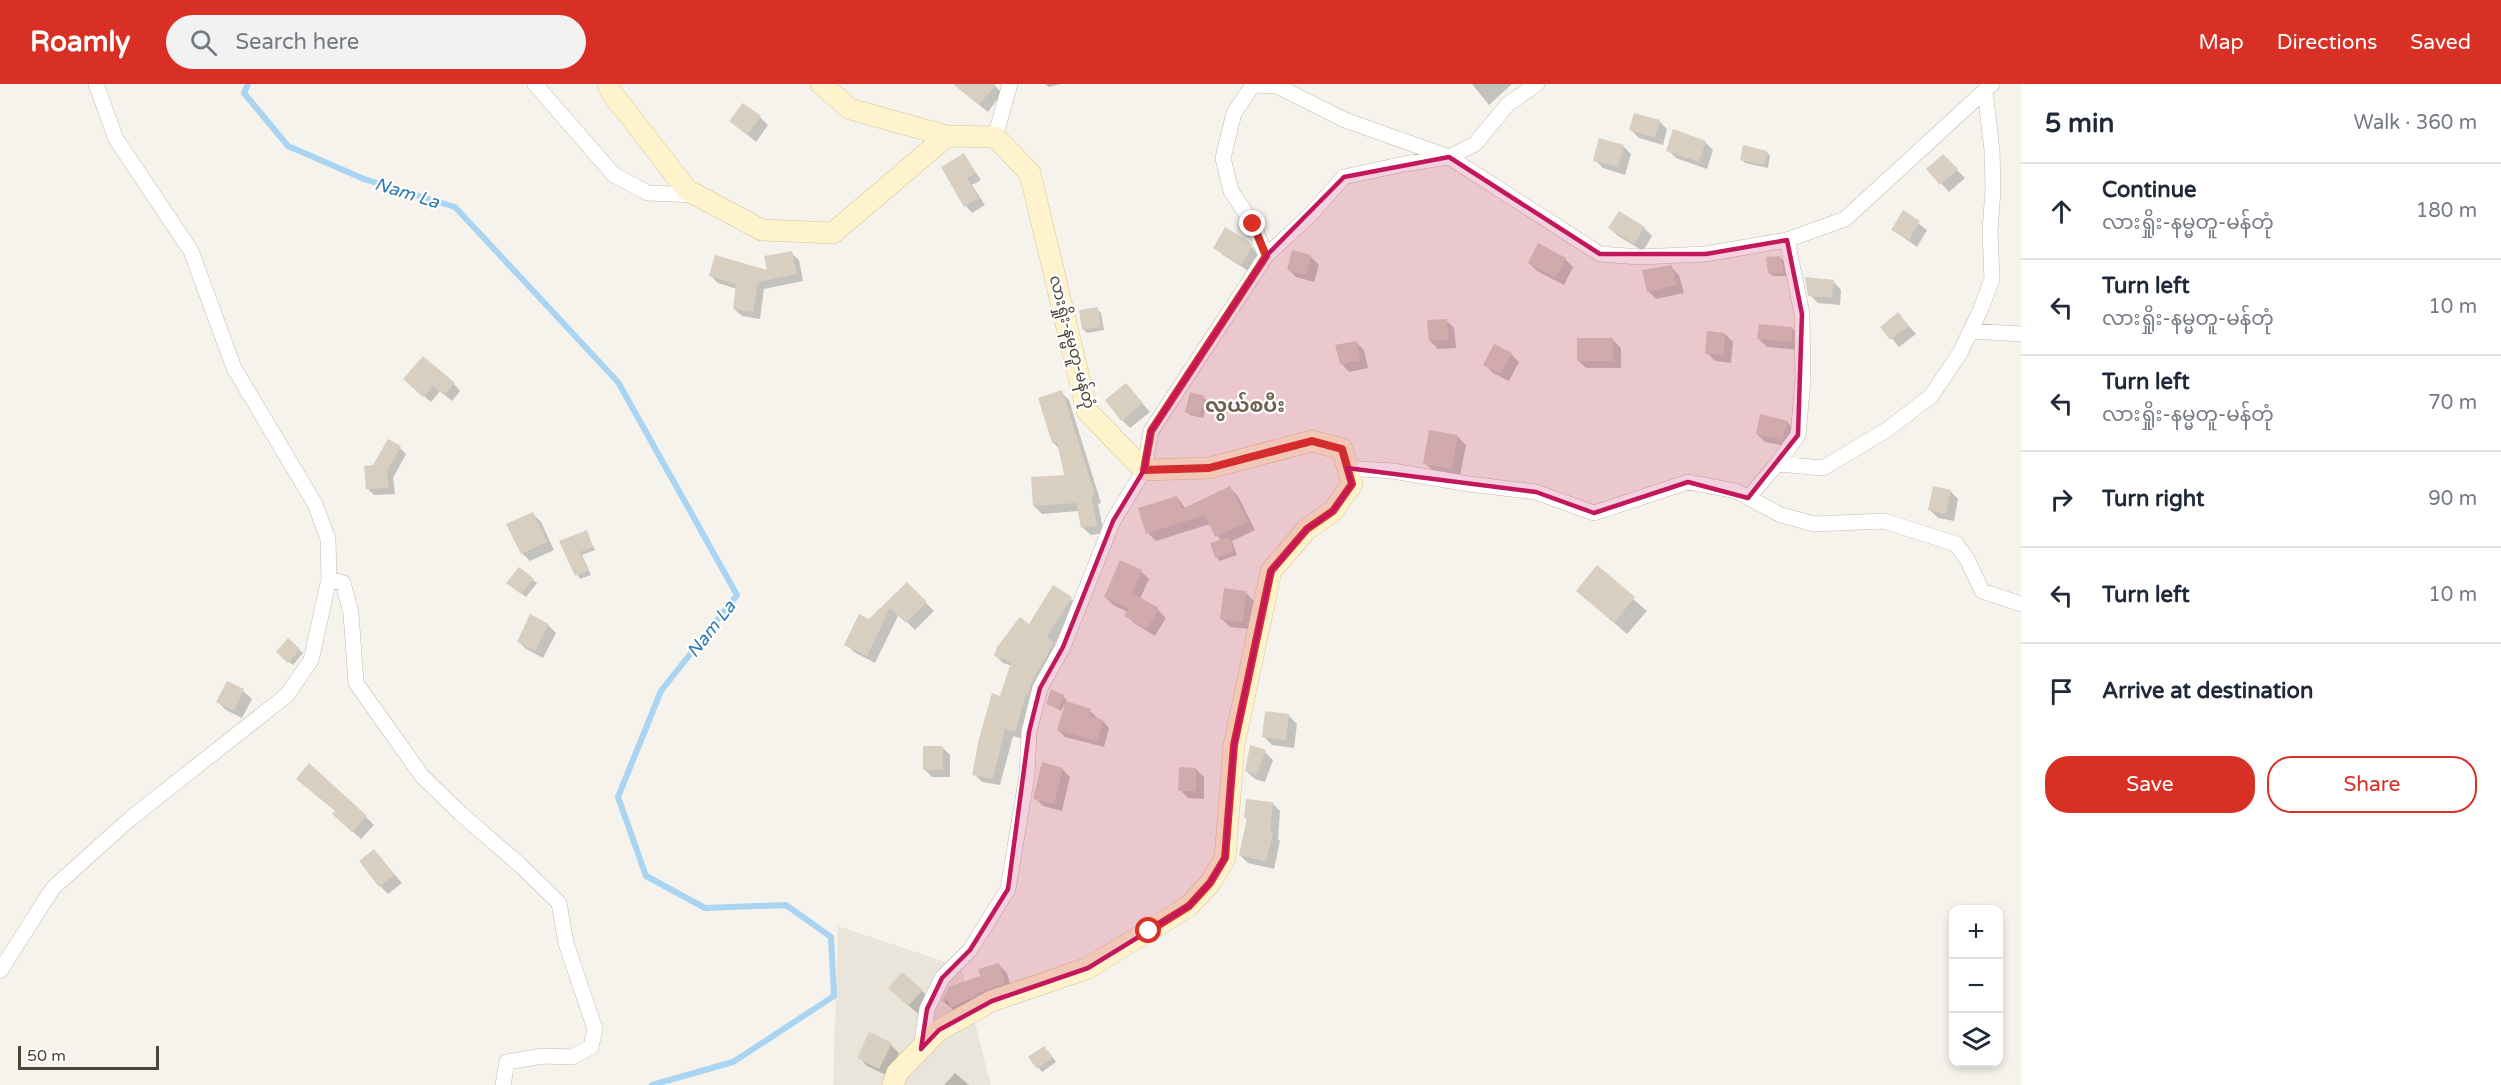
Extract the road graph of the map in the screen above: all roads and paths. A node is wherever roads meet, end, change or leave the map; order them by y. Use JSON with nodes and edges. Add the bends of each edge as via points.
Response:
{"nodes":[{"id":1,"x":96,"y":84,"type":"edge"},
{"id":2,"x":535,"y":84,"type":"edge"},
{"id":3,"x":608,"y":84,"type":"edge"},
{"id":4,"x":821,"y":84,"type":"edge"},
{"id":5,"x":1010,"y":84,"type":"edge"},
{"id":6,"x":1538,"y":84,"type":"edge"},
{"id":7,"x":1989,"y":88,"type":"edge"},
{"id":8,"x":947,"y":136,"type":"junction"},
{"id":9,"x":995,"y":137,"type":"junction"},
{"id":10,"x":1449,"y":157,"type":"junction"},
{"id":11,"x":697,"y":195,"type":"junction"},
{"id":12,"x":1787,"y":240,"type":"junction"},
{"id":13,"x":1266,"y":256,"type":"junction"},
{"id":14,"x":1971,"y":331,"type":"junction"},
{"id":15,"x":2021,"y":334,"type":"edge"},
{"id":16,"x":1777,"y":464,"type":"junction"},
{"id":17,"x":1347,"y":468,"type":"junction"},
{"id":18,"x":1144,"y":470,"type":"junction"},
{"id":19,"x":1748,"y":498,"type":"junction"},
{"id":20,"x":329,"y":579,"type":"junction"},
{"id":21,"x":2021,"y":604,"type":"edge"},
{"id":22,"x":0,"y":970,"type":"edge"},
{"id":23,"x":921,"y":1049,"type":"junction"},
{"id":24,"x":503,"y":1085,"type":"edge"},
{"id":25,"x":893,"y":1085,"type":"edge"}],
"edges":[{"from":1,"to":20,"type":"street","via":[[116,140],[191,251],[234,368],[315,504],[328,539]]},
{"from":2,"to":11,"type":"street","via":[[614,175],[648,193]]},
{"from":3,"to":11,"type":"main road","via":[[687,190]]},
{"from":4,"to":8,"type":"main road","via":[[850,109]]},
{"from":5,"to":9,"type":"street"},
{"from":6,"to":10,"type":"street","via":[[1508,104],[1475,144]]},
{"from":7,"to":12,"type":"street","via":[[1845,219]]},
{"from":7,"to":14,"type":"street","via":[[1992,279]]},
{"from":8,"to":9,"type":"main road"},
{"from":8,"to":11,"type":"main road","via":[[833,233],[762,230]]},
{"from":9,"to":18,"type":"main road","name":"လားရှိုး-နမ္မတူ-မန်တုံ","via":[[1030,173],[1087,411]]},
{"from":10,"to":12,"type":"street","via":[[1600,254],[1706,254]]},
{"from":10,"to":13,"type":"street","via":[[1344,177]]},
{"from":10,"to":13,"type":"street","via":[[1345,120],[1277,86],[1253,85],[1234,113],[1223,158],[1232,191],[1253,224]]},
{"from":12,"to":16,"type":"street","via":[[1802,314],[1803,381],[1798,435]]},
{"from":13,"to":18,"type":"street","via":[[1151,431]]},
{"from":14,"to":15,"type":"street"},
{"from":14,"to":16,"type":"street","via":[[1931,396],[1888,429],[1823,468]]},
{"from":16,"to":19,"type":"street"},
{"from":17,"to":18,"type":"main road","via":[[1342,449],[1312,441],[1209,468]]},
{"from":17,"to":19,"type":"street","via":[[1536,492],[1594,513],[1688,482],[1736,491]]},
{"from":17,"to":23,"type":"main road","via":[[1352,484],[1333,511],[1307,529],[1271,571],[1234,745],[1225,858],[1210,883],[1189,906],[1088,968],[992,1001],[939,1030]]},
{"from":18,"to":23,"type":"street","via":[[1113,521],[1063,647],[1040,688],[1029,732],[1027,775],[1008,889],[970,950],[942,978],[927,1009]]},
{"from":19,"to":21,"type":"street","via":[[1781,515],[1814,524],[1884,521],[1956,544],[1982,591]]},
{"from":20,"to":22,"type":"street","via":[[311,660],[287,695],[131,818],[53,888]]},
{"from":20,"to":24,"type":"street","via":[[343,584],[351,613],[356,683],[384,724],[422,776],[559,903],[566,943],[595,1029],[591,1047],[572,1057],[543,1056],[507,1062]]},
{"from":23,"to":25,"type":"main road","via":[[897,1073]]}]}
